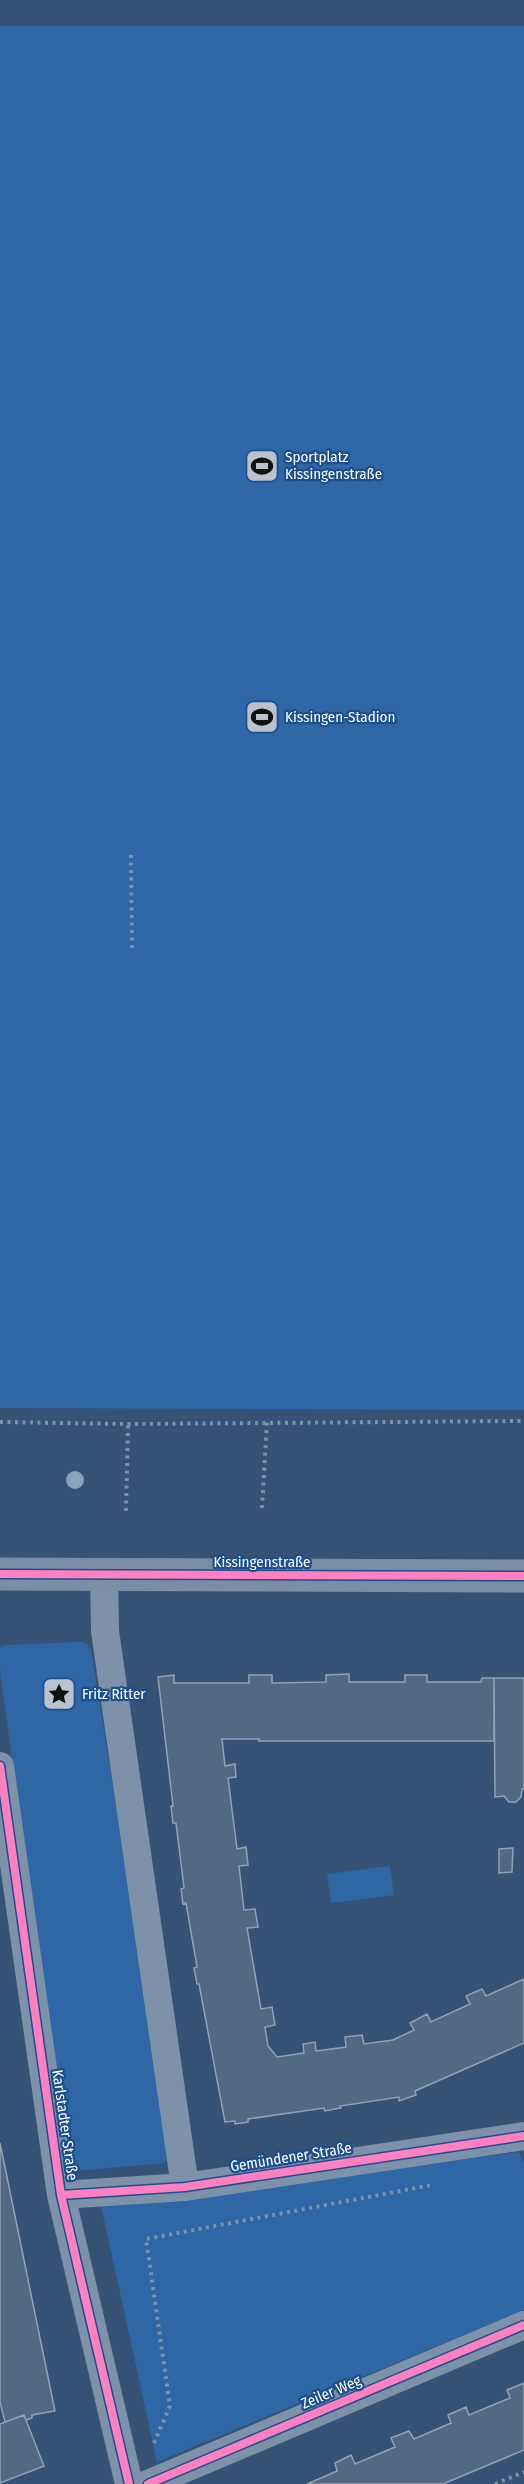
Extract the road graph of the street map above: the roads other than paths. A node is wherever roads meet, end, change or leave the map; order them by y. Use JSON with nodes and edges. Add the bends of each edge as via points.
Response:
{"nodes":[{"id":1,"x":0,"y":1574,"type":"edge"},
{"id":2,"x":104,"y":1575,"type":"junction"},
{"id":3,"x":524,"y":1576,"type":"edge"},
{"id":4,"x":0,"y":1766,"type":"edge"},
{"id":5,"x":524,"y":2136,"type":"edge"},
{"id":6,"x":185,"y":2187,"type":"junction"},
{"id":7,"x":61,"y":2195,"type":"junction"},
{"id":8,"x":524,"y":2325,"type":"edge"},
{"id":9,"x":129,"y":2484,"type":"edge"},
{"id":10,"x":148,"y":2484,"type":"edge"}],
"edges":[{"from":1,"to":2,"type":"street","name":"Kissingenstraße"},
{"from":2,"to":3,"type":"street","name":"Kissingenstraße"},
{"from":2,"to":6,"type":"street","via":[[105,1631]]},
{"from":4,"to":7,"type":"street","name":"Karlstadter Straße"},
{"from":5,"to":6,"type":"street","name":"Gemündener Straße"},
{"from":6,"to":7,"type":"street","name":"Gemündener Straße"},
{"from":7,"to":9,"type":"street","name":"Karlstadter Straße"},
{"from":8,"to":10,"type":"street","name":"Zeiler Weg"}]}
